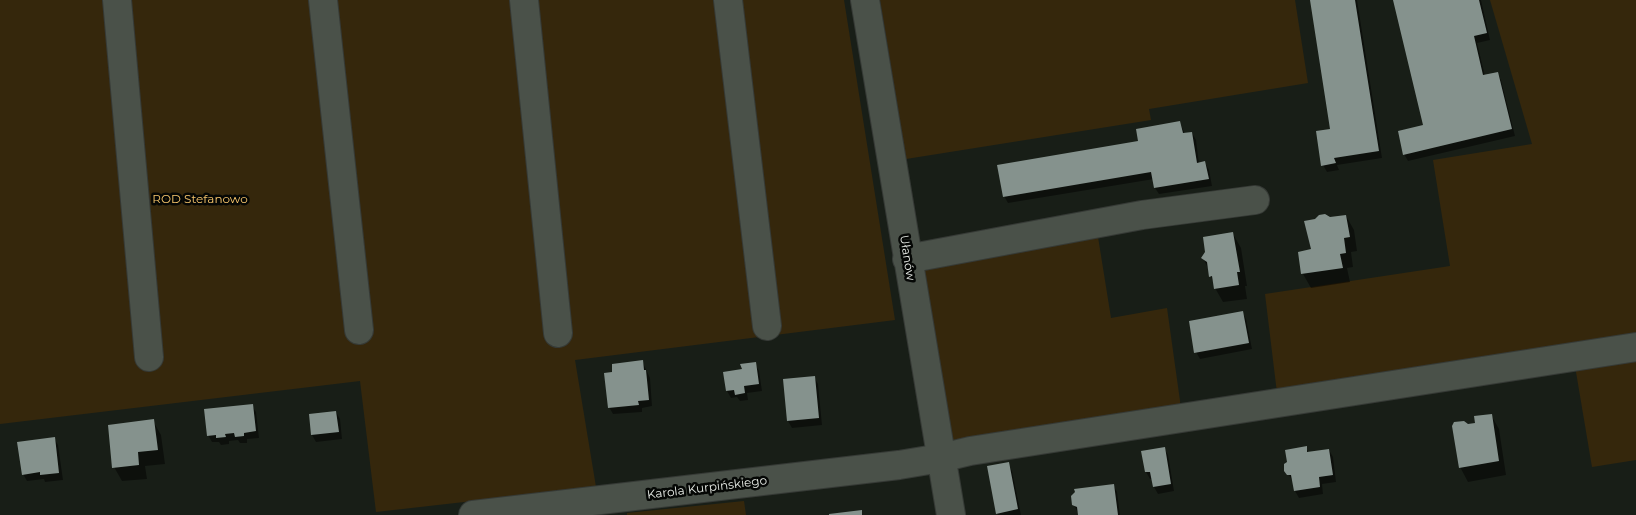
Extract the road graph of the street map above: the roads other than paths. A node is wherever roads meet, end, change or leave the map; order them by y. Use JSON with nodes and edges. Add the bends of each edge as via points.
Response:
{"nodes":[{"id":1,"x":117,"y":0,"type":"edge"},
{"id":2,"x":323,"y":0,"type":"edge"},
{"id":3,"x":524,"y":0,"type":"edge"},
{"id":4,"x":728,"y":0,"type":"edge"},
{"id":5,"x":865,"y":0,"type":"edge"},
{"id":6,"x":1255,"y":200,"type":"dead end"},
{"id":7,"x":908,"y":259,"type":"junction"},
{"id":8,"x":767,"y":326,"type":"dead end"},
{"id":9,"x":359,"y":330,"type":"dead end"},
{"id":10,"x":558,"y":333,"type":"dead end"},
{"id":11,"x":1636,"y":347,"type":"edge"},
{"id":12,"x":149,"y":357,"type":"dead end"},
{"id":13,"x":941,"y":458,"type":"junction"},
{"id":14,"x":473,"y":515,"type":"edge"},
{"id":15,"x":950,"y":515,"type":"edge"}],
"edges":[{"from":1,"to":12,"type":"street"},
{"from":2,"to":9,"type":"street"},
{"from":3,"to":10,"type":"street"},
{"from":4,"to":8,"type":"street"},
{"from":5,"to":7,"type":"street","name":"Ułanów"},
{"from":6,"to":7,"type":"street","via":[[1142,215]]},
{"from":7,"to":13,"type":"street","name":"Ułanów"},
{"from":11,"to":13,"type":"street","name":"Karola Kurpińskiego"},
{"from":13,"to":14,"type":"street","name":"Karola Kurpińskiego"},
{"from":13,"to":15,"type":"street","name":"Ułanów"}]}
